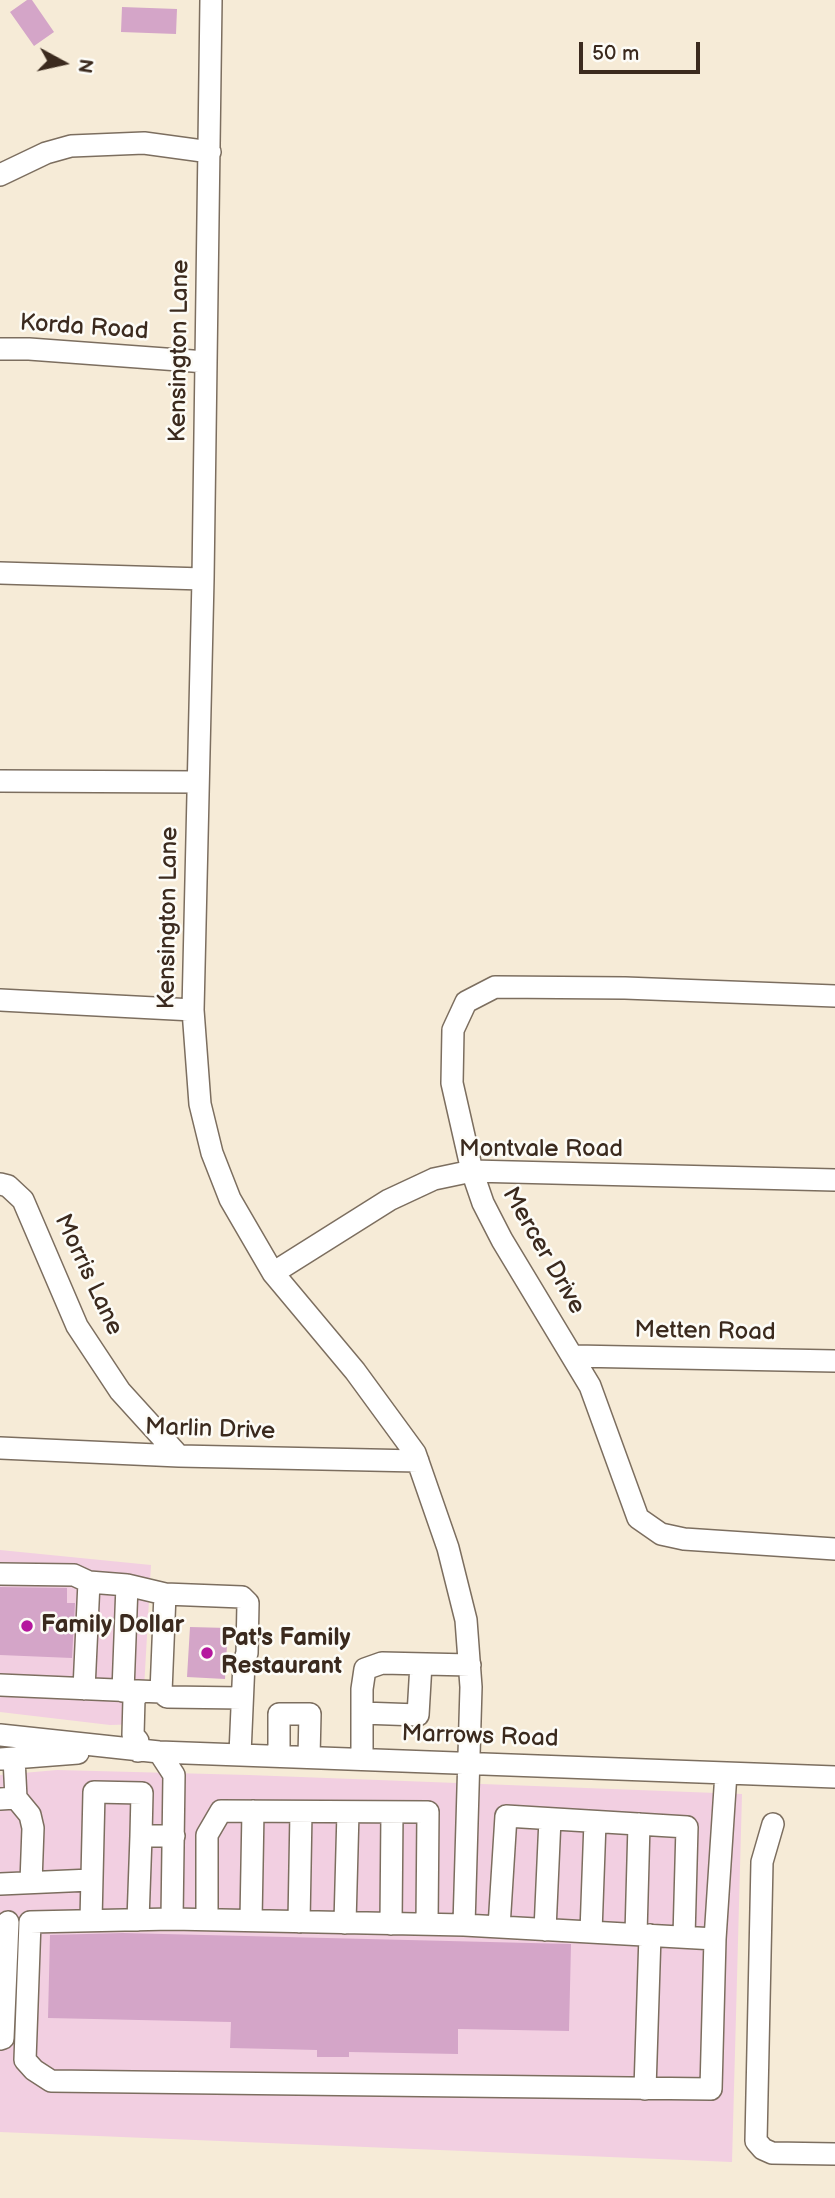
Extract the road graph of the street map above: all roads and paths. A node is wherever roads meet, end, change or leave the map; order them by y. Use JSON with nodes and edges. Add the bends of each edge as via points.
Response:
{"nodes":[{"id":1,"x":211,"y":0,"type":"edge"},
{"id":2,"x":210,"y":152,"type":"junction"},
{"id":3,"x":0,"y":175,"type":"edge"},
{"id":4,"x":0,"y":349,"type":"edge"},
{"id":5,"x":206,"y":362,"type":"junction"},
{"id":6,"x":0,"y":573,"type":"edge"},
{"id":7,"x":203,"y":579,"type":"junction"},
{"id":8,"x":0,"y":781,"type":"edge"},
{"id":9,"x":197,"y":782,"type":"junction"},
{"id":10,"x":835,"y":996,"type":"edge"},
{"id":11,"x":0,"y":1000,"type":"edge"},
{"id":12,"x":193,"y":1010,"type":"junction"},
{"id":13,"x":472,"y":1171,"type":"junction"},
{"id":14,"x":835,"y":1180,"type":"edge"},
{"id":15,"x":0,"y":1184,"type":"edge"},
{"id":16,"x":273,"y":1273,"type":"junction"},
{"id":17,"x":574,"y":1356,"type":"junction"},
{"id":18,"x":835,"y":1361,"type":"edge"},
{"id":19,"x":0,"y":1448,"type":"edge"},
{"id":20,"x":179,"y":1456,"type":"junction"},
{"id":21,"x":418,"y":1461,"type":"junction"},
{"id":22,"x":835,"y":1549,"type":"edge"},
{"id":23,"x":0,"y":1574,"type":"edge"},
{"id":24,"x":89,"y":1582,"type":"junction"},
{"id":25,"x":127,"y":1585,"type":"junction"},
{"id":26,"x":165,"y":1594,"type":"junction"},
{"id":27,"x":421,"y":1664,"type":"junction"},
{"id":28,"x":470,"y":1665,"type":"junction"},
{"id":29,"x":0,"y":1685,"type":"edge"},
{"id":30,"x":84,"y":1689,"type":"junction"},
{"id":31,"x":141,"y":1692,"type":"junction"},
{"id":32,"x":242,"y":1698,"type":"junction"},
{"id":33,"x":362,"y":1713,"type":"junction"},
{"id":34,"x":0,"y":1735,"type":"edge"},
{"id":35,"x":139,"y":1749,"type":"junction"},
{"id":36,"x":240,"y":1754,"type":"junction"},
{"id":37,"x":279,"y":1756,"type":"junction"},
{"id":38,"x":309,"y":1757,"type":"junction"},
{"id":39,"x":7,"y":1758,"type":"edge"},
{"id":40,"x":362,"y":1759,"type":"junction"},
{"id":41,"x":468,"y":1763,"type":"junction"},
{"id":42,"x":726,"y":1773,"type":"junction"},
{"id":43,"x":835,"y":1777,"type":"edge"},
{"id":44,"x":8,"y":1799,"type":"edge"},
{"id":45,"x":253,"y":1811,"type":"junction"},
{"id":46,"x":301,"y":1812,"type":"junction"},
{"id":47,"x":348,"y":1812,"type":"junction"},
{"id":48,"x":392,"y":1812,"type":"junction"},
{"id":49,"x":550,"y":1819,"type":"junction"},
{"id":50,"x":595,"y":1822,"type":"junction"},
{"id":51,"x":639,"y":1824,"type":"junction"},
{"id":52,"x":773,"y":1824,"type":"dead end"},
{"id":53,"x":141,"y":1836,"type":"junction"},
{"id":54,"x":174,"y":1836,"type":"junction"},
{"id":55,"x":91,"y":1880,"type":"junction"},
{"id":56,"x":32,"y":1882,"type":"junction"},
{"id":57,"x":0,"y":1884,"type":"edge"},
{"id":58,"x":172,"y":1919,"type":"junction"},
{"id":59,"x":207,"y":1919,"type":"junction"},
{"id":60,"x":91,"y":1920,"type":"junction"},
{"id":61,"x":138,"y":1920,"type":"junction"},
{"id":62,"x":251,"y":1920,"type":"junction"},
{"id":63,"x":4,"y":1922,"type":"edge"},
{"id":64,"x":30,"y":1922,"type":"junction"},
{"id":65,"x":299,"y":1922,"type":"junction"},
{"id":66,"x":345,"y":1923,"type":"junction"},
{"id":67,"x":391,"y":1924,"type":"junction"},
{"id":68,"x":427,"y":1924,"type":"junction"},
{"id":69,"x":464,"y":1925,"type":"junction"},
{"id":70,"x":499,"y":1927,"type":"junction"},
{"id":71,"x":545,"y":1930,"type":"junction"},
{"id":72,"x":591,"y":1932,"type":"junction"},
{"id":73,"x":643,"y":1935,"type":"junction"},
{"id":74,"x":684,"y":1937,"type":"junction"},
{"id":75,"x":715,"y":1939,"type":"junction"},
{"id":76,"x":1,"y":2038,"type":"edge"},
{"id":77,"x":645,"y":2089,"type":"junction"},
{"id":78,"x":835,"y":2154,"type":"edge"}],
"edges":[{"from":1,"to":2,"type":"street","name":"Kensington Lane"},
{"from":2,"to":3,"type":"street","via":[[144,143],[71,146]]},
{"from":2,"to":5,"type":"street","name":"Kensington Lane"},
{"from":4,"to":5,"type":"street","name":"Korda Road"},
{"from":5,"to":7,"type":"street","name":"Kensington Lane"},
{"from":6,"to":7,"type":"street"},
{"from":7,"to":9,"type":"street","name":"Kensington Lane"},
{"from":8,"to":9,"type":"street"},
{"from":9,"to":12,"type":"street","name":"Kensington Lane"},
{"from":10,"to":13,"type":"street","name":"Mercer Drive","via":[[495,987],[466,1002],[453,1030],[452,1083]]},
{"from":11,"to":12,"type":"street"},
{"from":12,"to":16,"type":"street","name":"Kensington Lane","via":[[200,1104],[212,1153],[230,1199]]},
{"from":13,"to":14,"type":"street","name":"Montvale Road"},
{"from":13,"to":16,"type":"street","name":"Montvale Road","via":[[434,1179],[388,1200]]},
{"from":13,"to":17,"type":"street","name":"Mercer Drive","via":[[502,1240]]},
{"from":15,"to":20,"type":"street","name":"Morris Lane","via":[[23,1200],[77,1326],[113,1381]]},
{"from":16,"to":21,"type":"street","name":"Kensington Lane","via":[[355,1371]]},
{"from":17,"to":18,"type":"street","name":"Metten Road"},
{"from":17,"to":22,"type":"street","name":"Mercer Drive","via":[[590,1385],[638,1518],[661,1534],[684,1538]]},
{"from":19,"to":20,"type":"street","name":"Marlin Drive"},
{"from":20,"to":21,"type":"street","name":"Marlin Drive"},
{"from":21,"to":28,"type":"street","name":"Kensington Lane","via":[[466,1620]]},
{"from":23,"to":24,"type":"street","via":[[74,1574]]},
{"from":24,"to":25,"type":"street"},
{"from":24,"to":30,"type":"street"},
{"from":25,"to":26,"type":"street"},
{"from":25,"to":31,"type":"street"},
{"from":26,"to":31,"type":"street"},
{"from":26,"to":32,"type":"street","via":[[242,1597],[248,1603]]},
{"from":27,"to":28,"type":"street"},
{"from":27,"to":33,"type":"street","via":[[382,1663],[365,1669]]},
{"from":27,"to":33,"type":"street","via":[[418,1715]]},
{"from":28,"to":41,"type":"street","name":"Kensington Lane"},
{"from":29,"to":30,"type":"street"},
{"from":30,"to":31,"type":"street"},
{"from":31,"to":32,"type":"street"},
{"from":31,"to":35,"type":"street","via":[[134,1698],[133,1735]]},
{"from":32,"to":36,"type":"street"},
{"from":33,"to":40,"type":"street"},
{"from":34,"to":35,"type":"street","name":"Marrows Road"},
{"from":35,"to":36,"type":"street","name":"Marrows Road"},
{"from":35,"to":39,"type":"street","name":"Marrows Road"},
{"from":35,"to":54,"type":"street","via":[[174,1774]]},
{"from":36,"to":37,"type":"street","name":"Marrows Road"},
{"from":37,"to":38,"type":"street","name":"Marrows Road"},
{"from":37,"to":38,"type":"street","via":[[279,1714],[310,1714]]},
{"from":38,"to":40,"type":"street","name":"Marrows Road"},
{"from":39,"to":44,"type":"street"},
{"from":40,"to":41,"type":"street","name":"Marrows Road"},
{"from":41,"to":42,"type":"street","name":"Marrows Road"},
{"from":41,"to":69,"type":"street","name":"Kensington Lane"},
{"from":42,"to":43,"type":"street","name":"Marrows Road"},
{"from":42,"to":75,"type":"street"},
{"from":44,"to":56,"type":"street","via":[[30,1815]]},
{"from":45,"to":46,"type":"street"},
{"from":45,"to":59,"type":"street","via":[[220,1811],[207,1835]]},
{"from":45,"to":62,"type":"street"},
{"from":46,"to":47,"type":"street"},
{"from":46,"to":65,"type":"street"},
{"from":47,"to":48,"type":"street"},
{"from":47,"to":66,"type":"street"},
{"from":48,"to":67,"type":"street"},
{"from":48,"to":68,"type":"street","via":[[428,1812]]},
{"from":49,"to":50,"type":"street"},
{"from":49,"to":70,"type":"street","via":[[506,1816]]},
{"from":49,"to":71,"type":"street"},
{"from":50,"to":51,"type":"street"},
{"from":50,"to":72,"type":"street"},
{"from":51,"to":73,"type":"street"},
{"from":51,"to":74,"type":"street","via":[[687,1827]]},
{"from":52,"to":78,"type":"street","via":[[762,1862],[756,2140],[772,2153]]},
{"from":53,"to":54,"type":"street"},
{"from":53,"to":55,"type":"street","via":[[142,1793],[94,1792]]},
{"from":53,"to":61,"type":"street"},
{"from":54,"to":58,"type":"street"},
{"from":55,"to":56,"type":"street"},
{"from":55,"to":60,"type":"street"},
{"from":56,"to":57,"type":"street"},
{"from":58,"to":59,"type":"street"},
{"from":58,"to":61,"type":"street"},
{"from":59,"to":62,"type":"street"},
{"from":60,"to":61,"type":"street"},
{"from":60,"to":64,"type":"street"},
{"from":62,"to":65,"type":"street"},
{"from":63,"to":64,"type":"street"},
{"from":63,"to":76,"type":"street"},
{"from":64,"to":77,"type":"street","via":[[25,2060],[51,2081]]},
{"from":65,"to":66,"type":"street"},
{"from":66,"to":67,"type":"street"},
{"from":67,"to":68,"type":"street"},
{"from":68,"to":69,"type":"street"},
{"from":69,"to":70,"type":"street"},
{"from":70,"to":71,"type":"street"},
{"from":71,"to":72,"type":"street"},
{"from":72,"to":73,"type":"street"},
{"from":73,"to":74,"type":"street"},
{"from":73,"to":77,"type":"street"},
{"from":74,"to":75,"type":"street"},
{"from":75,"to":77,"type":"street","via":[[711,2090]]}]}
